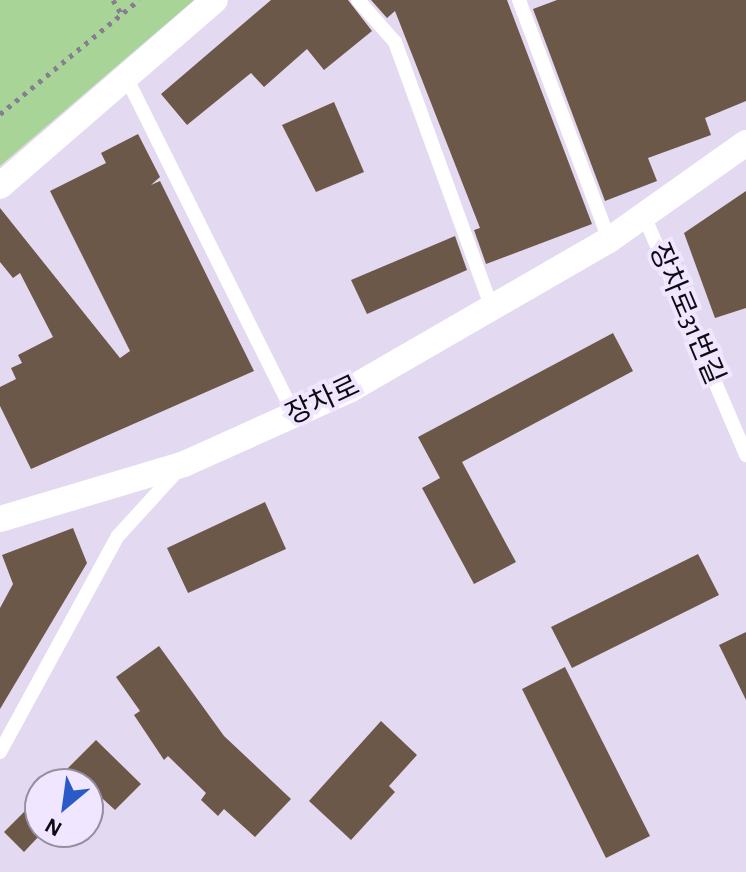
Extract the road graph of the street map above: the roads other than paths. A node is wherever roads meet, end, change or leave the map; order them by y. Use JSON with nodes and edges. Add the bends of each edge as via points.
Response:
{"nodes":[{"id":1,"x":215,"y":0,"type":"edge"},
{"id":2,"x":358,"y":0,"type":"edge"},
{"id":3,"x":519,"y":0,"type":"edge"},
{"id":4,"x":126,"y":77,"type":"junction"},
{"id":5,"x":746,"y":143,"type":"edge"},
{"id":6,"x":0,"y":186,"type":"edge"},
{"id":7,"x":645,"y":218,"type":"junction"},
{"id":8,"x":609,"y":240,"type":"junction"},
{"id":9,"x":492,"y":309,"type":"junction"},
{"id":10,"x":294,"y":414,"type":"junction"},
{"id":11,"x":746,"y":455,"type":"edge"},
{"id":12,"x":184,"y":464,"type":"junction"},
{"id":13,"x":0,"y":519,"type":"edge"},
{"id":14,"x":0,"y":752,"type":"edge"}],
"edges":[{"from":1,"to":4,"type":"street"},
{"from":2,"to":9,"type":"lane","via":[[395,42]]},
{"from":3,"to":8,"type":"lane"},
{"from":4,"to":6,"type":"street"},
{"from":4,"to":10,"type":"lane"},
{"from":5,"to":7,"type":"street","name":"장차로"},
{"from":7,"to":8,"type":"street","name":"장차로"},
{"from":7,"to":11,"type":"lane","name":"장차로31번길"},
{"from":8,"to":9,"type":"street","name":"장차로"},
{"from":9,"to":10,"type":"street","name":"장차로","via":[[403,362]]},
{"from":10,"to":12,"type":"street","name":"장차로"},
{"from":12,"to":13,"type":"street"},
{"from":12,"to":14,"type":"lane","name":"장차로","via":[[118,536]]}]}
